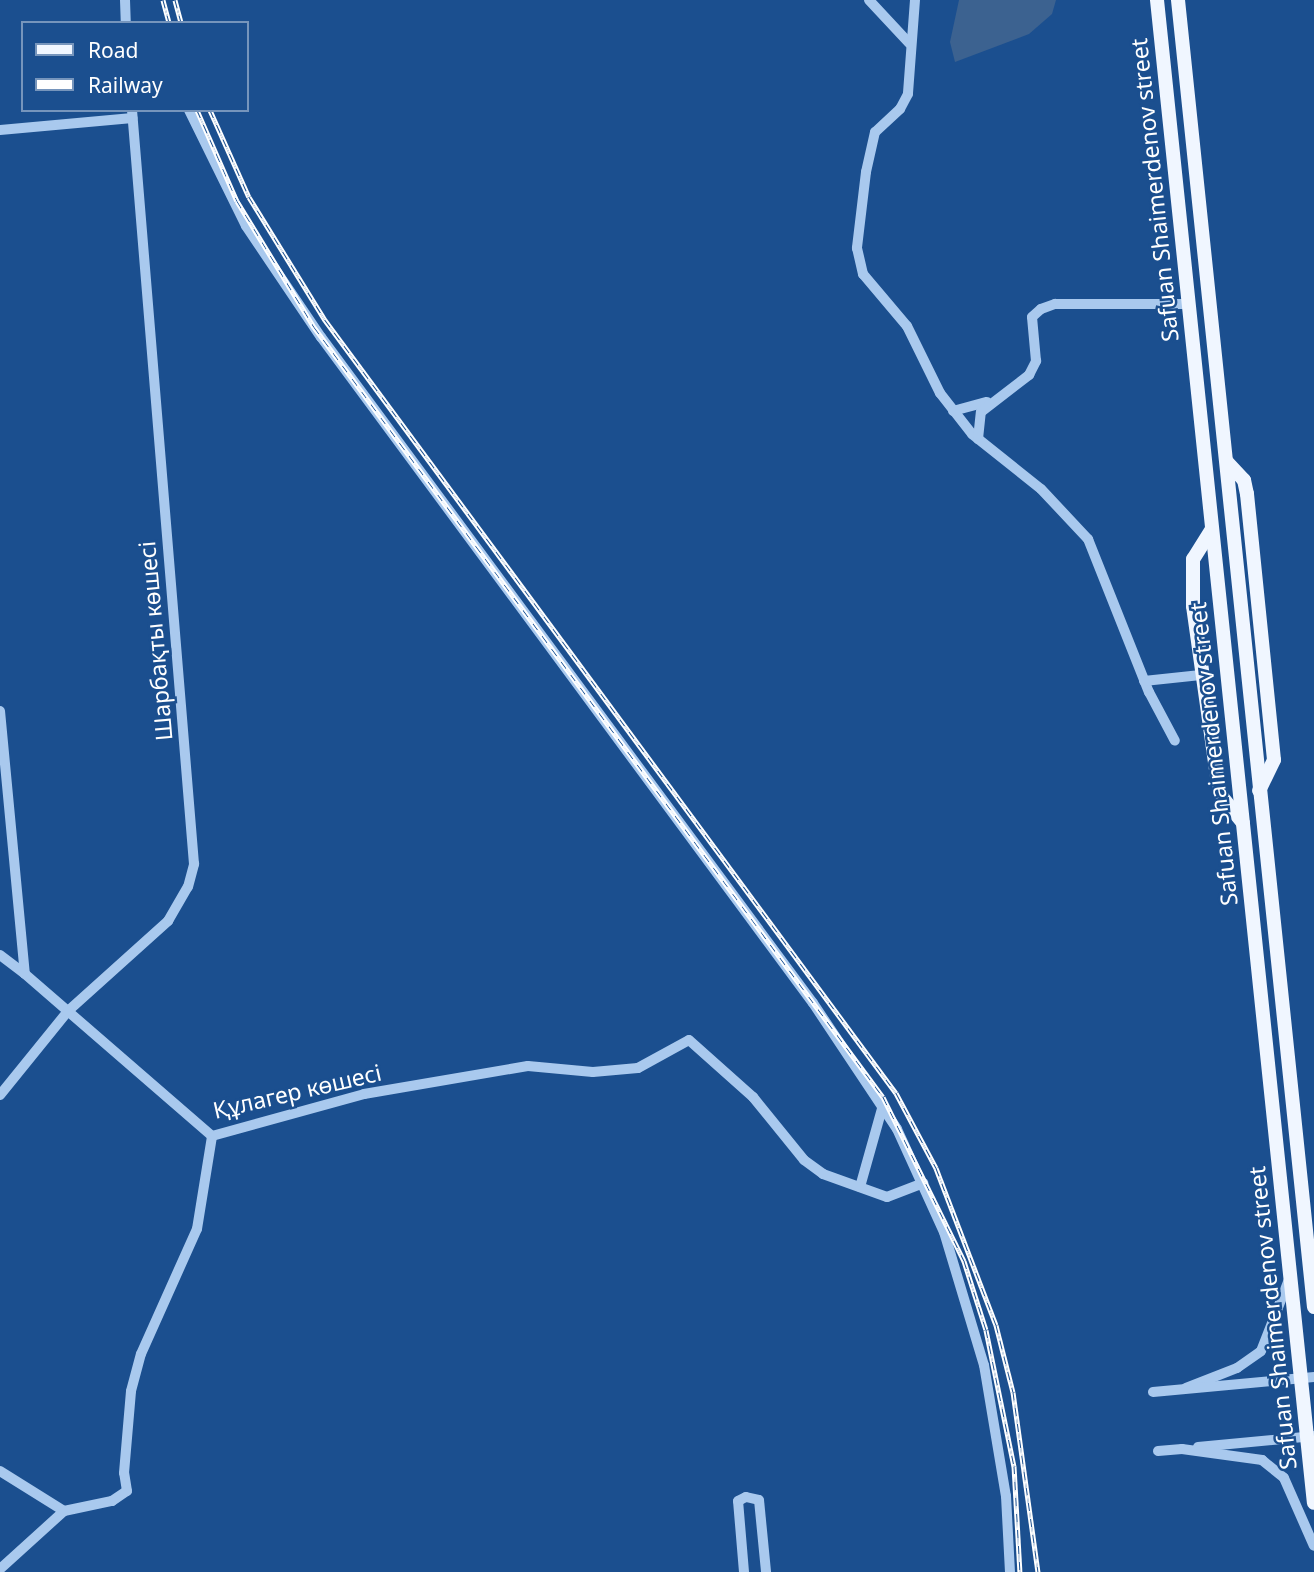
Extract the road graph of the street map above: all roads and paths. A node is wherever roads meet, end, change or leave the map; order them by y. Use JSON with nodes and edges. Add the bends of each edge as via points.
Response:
{"nodes":[{"id":1,"x":125,"y":0,"type":"edge"},
{"id":2,"x":869,"y":0,"type":"edge"},
{"id":3,"x":915,"y":0,"type":"edge"},
{"id":4,"x":1157,"y":0,"type":"edge"},
{"id":5,"x":1178,"y":0,"type":"edge"},
{"id":6,"x":126,"y":21,"type":"edge"},
{"id":7,"x":909,"y":43,"type":"junction"},
{"id":8,"x":190,"y":112,"type":"edge"},
{"id":9,"x":132,"y":114,"type":"edge"},
{"id":10,"x":0,"y":130,"type":"edge"},
{"id":11,"x":1189,"y":304,"type":"junction"},
{"id":12,"x":988,"y":402,"type":"junction"},
{"id":13,"x":953,"y":411,"type":"junction"},
{"id":14,"x":978,"y":439,"type":"junction"},
{"id":15,"x":1212,"y":529,"type":"junction"},
{"id":16,"x":1201,"y":676,"type":"junction"},
{"id":17,"x":1144,"y":681,"type":"junction"},
{"id":18,"x":0,"y":711,"type":"edge"},
{"id":19,"x":1175,"y":741,"type":"dead end"},
{"id":20,"x":1243,"y":823,"type":"junction"},
{"id":21,"x":0,"y":955,"type":"edge"},
{"id":22,"x":25,"y":974,"type":"junction"},
{"id":23,"x":68,"y":1011,"type":"junction"},
{"id":24,"x":0,"y":1095,"type":"edge"},
{"id":25,"x":883,"y":1105,"type":"junction"},
{"id":26,"x":212,"y":1136,"type":"junction"},
{"id":27,"x":923,"y":1183,"type":"junction"},
{"id":28,"x":860,"y":1187,"type":"junction"},
{"id":29,"x":1308,"y":1251,"type":"junction"},
{"id":30,"x":1314,"y":1265,"type":"edge"},
{"id":31,"x":1290,"y":1277,"type":"junction"},
{"id":32,"x":1314,"y":1307,"type":"edge"},
{"id":33,"x":1307,"y":1378,"type":"edge"},
{"id":34,"x":1186,"y":1388,"type":"junction"},
{"id":35,"x":1153,"y":1392,"type":"dead end"},
{"id":36,"x":1311,"y":1437,"type":"edge"},
{"id":37,"x":1182,"y":1449,"type":"junction"},
{"id":38,"x":1158,"y":1451,"type":"dead end"},
{"id":39,"x":0,"y":1471,"type":"edge"},
{"id":40,"x":1314,"y":1503,"type":"edge"},
{"id":41,"x":64,"y":1511,"type":"junction"},
{"id":42,"x":1314,"y":1546,"type":"edge"},
{"id":43,"x":0,"y":1569,"type":"edge"},
{"id":44,"x":744,"y":1572,"type":"edge"},
{"id":45,"x":766,"y":1572,"type":"edge"},
{"id":46,"x":1010,"y":1572,"type":"edge"}],
"edges":[{"from":1,"to":6,"type":"street"},
{"from":2,"to":7,"type":"street"},
{"from":3,"to":7,"type":"street"},
{"from":4,"to":11,"type":"main road","name":"Safuan Shaimerdenov street"},
{"from":5,"to":29,"type":"main road","name":"Safuan Shaimerdenov street"},
{"from":7,"to":13,"type":"street","via":[[908,93],[900,109],[876,132],[859,210],[857,248],[863,274],[907,326]]},
{"from":8,"to":25,"type":"street","via":[[246,226],[321,337],[485,553]]},
{"from":9,"to":10,"type":"street"},
{"from":9,"to":23,"type":"street","name":"Шарбақты көшесі","via":[[194,864],[188,887],[168,921]]},
{"from":11,"to":12,"type":"street","via":[[1055,304],[1041,309],[1032,317],[1036,361],[1028,375]]},
{"from":11,"to":15,"type":"main road","name":"Safuan Shaimerdenov street"},
{"from":12,"to":13,"type":"street"},
{"from":12,"to":14,"type":"street","via":[[976,425]]},
{"from":13,"to":14,"type":"street"},
{"from":14,"to":17,"type":"street","via":[[1041,489],[1088,539]]},
{"from":15,"to":16,"type":"main road","via":[[1193,559]]},
{"from":15,"to":20,"type":"main road","name":"Safuan Shaimerdenov street"},
{"from":16,"to":17,"type":"street"},
{"from":16,"to":20,"type":"main road","via":[[1222,797]]},
{"from":17,"to":19,"type":"street"},
{"from":18,"to":22,"type":"street"},
{"from":20,"to":31,"type":"main road","name":"Safuan Shaimerdenov street"},
{"from":21,"to":22,"type":"street","name":"Құлагер көшесі"},
{"from":22,"to":23,"type":"street","name":"Құлагер көшесі"},
{"from":23,"to":24,"type":"street","name":"Шарбақты көшесі"},
{"from":23,"to":26,"type":"street","name":"Құлагер көшесі"},
{"from":25,"to":27,"type":"street"},
{"from":25,"to":28,"type":"street"},
{"from":26,"to":28,"type":"street","name":"Құлагер көшесі","via":[[364,1094],[535,1065],[593,1072],[638,1068],[689,1040],[753,1097],[817,1171]]},
{"from":26,"to":41,"type":"street","via":[[197,1229],[141,1354],[131,1391],[124,1472],[127,1490],[112,1501]]},
{"from":27,"to":28,"type":"street","via":[[887,1197]]},
{"from":27,"to":46,"type":"street","via":[[944,1232],[984,1365],[1006,1496]]},
{"from":29,"to":30,"type":"street"},
{"from":29,"to":32,"type":"main road","name":"Safuan Shaimerdenov street"},
{"from":31,"to":33,"type":"main road","name":"Safuan Shaimerdenov street"},
{"from":31,"to":34,"type":"street","via":[[1261,1351],[1237,1368]]},
{"from":33,"to":34,"type":"street"},
{"from":33,"to":36,"type":"main road","name":"Safuan Shaimerdenov street"},
{"from":34,"to":35,"type":"street"},
{"from":36,"to":37,"type":"street"},
{"from":36,"to":40,"type":"main road","name":"Safuan Shaimerdenov street"},
{"from":37,"to":38,"type":"street"},
{"from":37,"to":42,"type":"street","via":[[1251,1455],[1268,1464],[1284,1478]]},
{"from":39,"to":41,"type":"street"},
{"from":41,"to":43,"type":"street"},
{"from":44,"to":45,"type":"street","via":[[738,1501],[746,1497],[759,1500]]}]}
